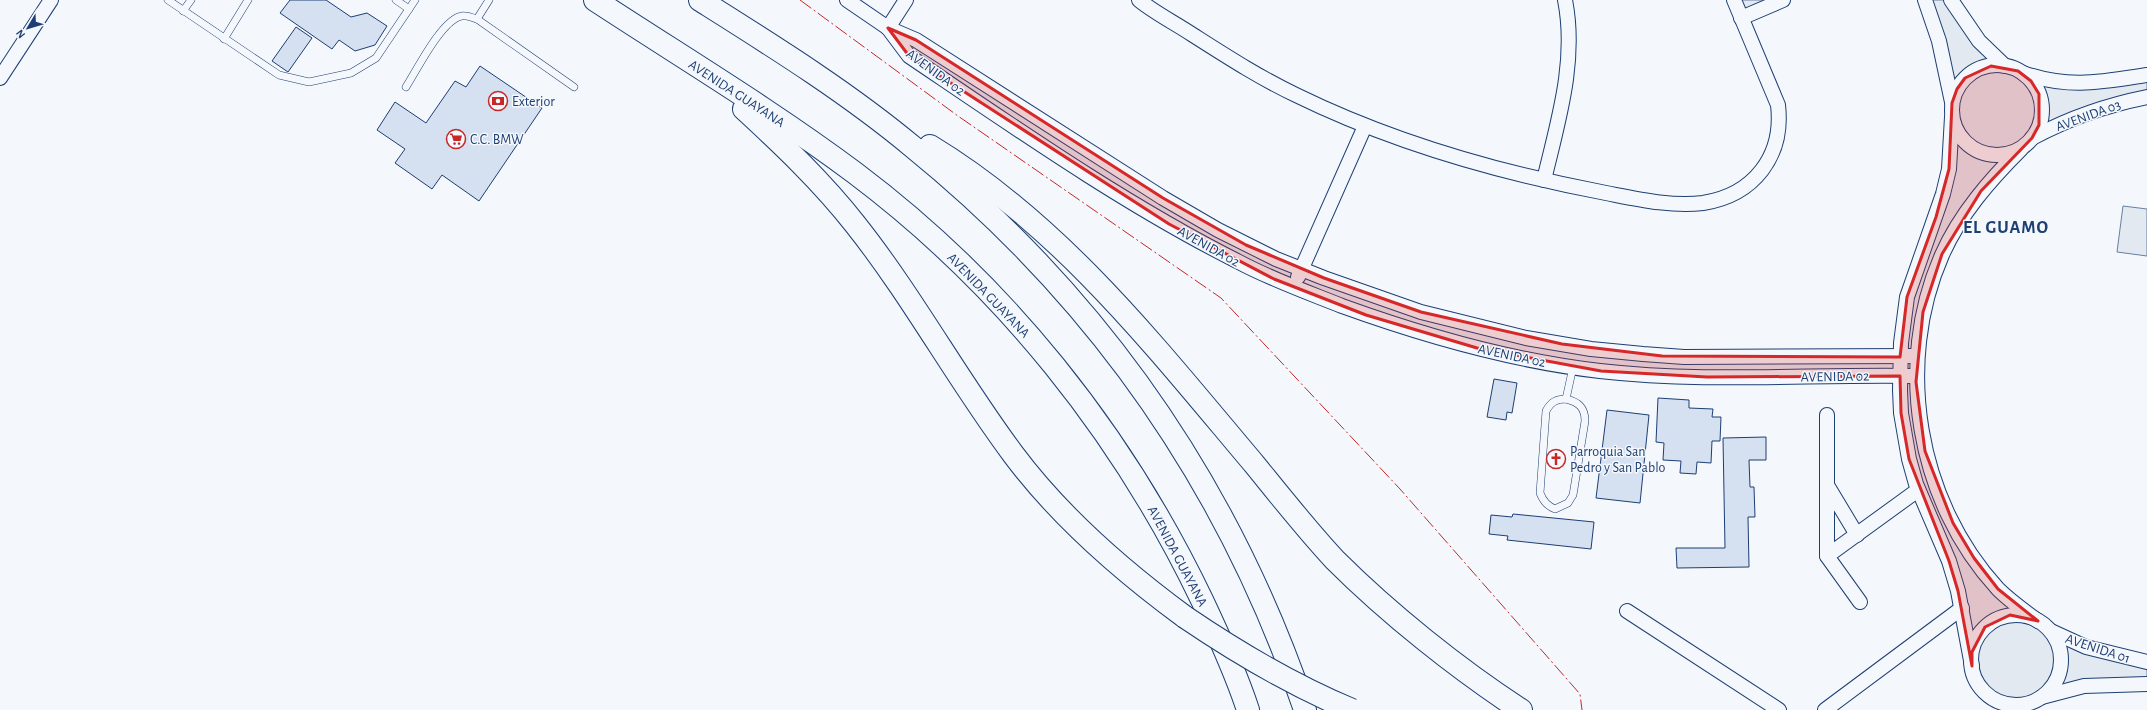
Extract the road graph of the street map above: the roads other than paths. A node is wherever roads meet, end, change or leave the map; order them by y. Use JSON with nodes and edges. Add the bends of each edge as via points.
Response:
{"nodes":[{"id":1,"x":50,"y":0,"type":"edge"},
{"id":2,"x":168,"y":0,"type":"edge"},
{"id":3,"x":191,"y":0,"type":"edge"},
{"id":4,"x":248,"y":0,"type":"edge"},
{"id":5,"x":396,"y":0,"type":"edge"},
{"id":6,"x":415,"y":0,"type":"edge"},
{"id":7,"x":489,"y":0,"type":"edge"},
{"id":8,"x":595,"y":0,"type":"edge"},
{"id":9,"x":700,"y":0,"type":"edge"},
{"id":10,"x":847,"y":0,"type":"edge"},
{"id":11,"x":906,"y":0,"type":"edge"},
{"id":12,"x":1139,"y":0,"type":"edge"},
{"id":13,"x":1565,"y":0,"type":"edge"},
{"id":14,"x":1734,"y":0,"type":"edge"},
{"id":15,"x":1783,"y":0,"type":"edge"},
{"id":16,"x":1926,"y":0,"type":"edge"},
{"id":17,"x":1951,"y":0,"type":"edge"},
{"id":18,"x":409,"y":9,"type":"junction"},
{"id":19,"x":183,"y":10,"type":"junction"},
{"id":20,"x":1741,"y":18,"type":"junction"},
{"id":21,"x":477,"y":19,"type":"junction"},
{"id":22,"x":888,"y":28,"type":"junction"},
{"id":23,"x":224,"y":39,"type":"junction"},
{"id":24,"x":2005,"y":66,"type":"junction"},
{"id":25,"x":703,"y":70,"type":"junction"},
{"id":26,"x":2018,"y":71,"type":"junction"},
{"id":27,"x":2147,"y":75,"type":"edge"},
{"id":28,"x":0,"y":78,"type":"edge"},
{"id":29,"x":406,"y":87,"type":"dead end"},
{"id":30,"x":574,"y":87,"type":"dead end"},
{"id":31,"x":847,"y":96,"type":"junction"},
{"id":32,"x":2147,"y":97,"type":"edge"},
{"id":33,"x":1952,"y":103,"type":"junction"},
{"id":34,"x":1952,"y":117,"type":"junction"},
{"id":35,"x":1365,"y":126,"type":"junction"},
{"id":36,"x":2032,"y":138,"type":"junction"},
{"id":37,"x":2021,"y":149,"type":"junction"},
{"id":38,"x":1544,"y":180,"type":"junction"},
{"id":39,"x":1302,"y":269,"type":"junction"},
{"id":40,"x":1294,"y":287,"type":"junction"},
{"id":41,"x":1741,"y":356,"type":"junction"},
{"id":42,"x":1917,"y":356,"type":"junction"},
{"id":43,"x":1900,"y":357,"type":"junction"},
{"id":44,"x":1573,"y":367,"type":"junction"},
{"id":45,"x":1900,"y":376,"type":"junction"},
{"id":46,"x":1916,"y":376,"type":"junction"},
{"id":47,"x":1741,"y":377,"type":"junction"},
{"id":48,"x":1566,"y":399,"type":"junction"},
{"id":49,"x":1826,"y":415,"type":"dead end"},
{"id":50,"x":1827,"y":485,"type":"junction"},
{"id":51,"x":1918,"y":490,"type":"junction"},
{"id":52,"x":1857,"y":535,"type":"junction"},
{"id":53,"x":1827,"y":556,"type":"junction"},
{"id":54,"x":1860,"y":602,"type":"dead end"},
{"id":55,"x":1962,"y":608,"type":"junction"},
{"id":56,"x":1627,"y":611,"type":"dead end"},
{"id":57,"x":2038,"y":621,"type":"junction"},
{"id":58,"x":2050,"y":631,"type":"junction"},
{"id":59,"x":2147,"y":662,"type":"edge"},
{"id":60,"x":1972,"y":666,"type":"junction"},
{"id":61,"x":2147,"y":684,"type":"edge"},
{"id":62,"x":2040,"y":698,"type":"junction"},
{"id":63,"x":1996,"y":705,"type":"edge"},
{"id":64,"x":1248,"y":710,"type":"edge"},
{"id":65,"x":1305,"y":710,"type":"edge"},
{"id":66,"x":1352,"y":710,"type":"edge"},
{"id":67,"x":1521,"y":710,"type":"edge"},
{"id":68,"x":1778,"y":710,"type":"edge"},
{"id":69,"x":1825,"y":710,"type":"edge"}],
"edges":[{"from":1,"to":28,"type":"street"},
{"from":2,"to":19,"type":"lane"},
{"from":3,"to":19,"type":"lane"},
{"from":4,"to":23,"type":"lane"},
{"from":5,"to":18,"type":"lane"},
{"from":6,"to":18,"type":"lane"},
{"from":7,"to":21,"type":"lane"},
{"from":8,"to":25,"type":"main road","name":"AVENIDA GUAYANA"},
{"from":9,"to":31,"type":"main road"},
{"from":10,"to":22,"type":"street"},
{"from":11,"to":22,"type":"street"},
{"from":12,"to":35,"type":"street","via":[[1259,76]]},
{"from":13,"to":38,"type":"street","via":[[1569,30],[1567,72]]},
{"from":14,"to":20,"type":"street"},
{"from":15,"to":20,"type":"street"},
{"from":16,"to":33,"type":"street","via":[[1939,41]]},
{"from":17,"to":24,"type":"street","via":[[1979,41]]},
{"from":18,"to":23,"type":"lane","via":[[376,58],[351,73],[309,82],[279,75]]},
{"from":19,"to":23,"type":"lane"},
{"from":20,"to":38,"type":"street","via":[[1778,105],[1780,122],[1776,145],[1770,158],[1746,185],[1733,194],[1716,200],[1688,204],[1625,196]]},
{"from":21,"to":29,"type":"lane","via":[[463,15],[443,28]]},
{"from":21,"to":30,"type":"lane"},
{"from":22,"to":39,"type":"street","name":"AVENIDA 02","via":[[916,40],[1195,218],[1246,245]]},
{"from":22,"to":40,"type":"street","name":"AVENIDA 02","via":[[909,56],[1100,182],[1198,241]]},
{"from":24,"to":26,"type":"street"},
{"from":24,"to":33,"type":"street","via":[[1977,70],[1957,89]]},
{"from":25,"to":64,"type":"main road","name":"AVENIDA GUAYANA","via":[[811,141],[901,210],[981,283],[1049,359],[1118,450],[1164,525],[1218,634]]},
{"from":25,"to":66,"type":"main road","bridge":true,"via":[[785,148],[854,223],[903,290],[976,403],[1014,455],[1072,521],[1111,559],[1185,617],[1258,664]]},
{"from":26,"to":27,"type":"street","name":"AVENIDA 03","via":[[2042,80],[2077,84]]},
{"from":26,"to":36,"type":"street","via":[[2030,81],[2038,94],[2041,110],[2039,125]]},
{"from":31,"to":65,"type":"main road","via":[[912,145],[992,216],[1055,281],[1118,354],[1183,448],[1225,521],[1269,614]]},
{"from":31,"to":67,"type":"main road","via":[[960,165],[1012,203],[1054,240],[1160,352],[1335,559],[1401,621],[1496,694]]},
{"from":32,"to":36,"type":"street","name":"AVENIDA 03","via":[[2102,108]]},
{"from":33,"to":34,"type":"street"},
{"from":34,"to":37,"type":"street","via":[[1956,130],[1965,142],[1976,150],[1991,155]]},
{"from":34,"to":43,"type":"street","via":[[1949,169],[1936,217],[1908,297]]},
{"from":35,"to":38,"type":"street","via":[[1468,161]]},
{"from":35,"to":39,"type":"street"},
{"from":36,"to":37,"type":"street"},
{"from":37,"to":42,"type":"street","via":[[1981,191],[1951,235],[1927,298]]},
{"from":39,"to":40,"type":"street"},
{"from":39,"to":41,"type":"street","name":"AVENIDA 02","via":[[1421,312],[1526,338],[1649,355]]},
{"from":40,"to":44,"type":"street","name":"AVENIDA 02","via":[[1405,328],[1477,348]]},
{"from":41,"to":43,"type":"street","name":"AVENIDA 02"},
{"from":41,"to":47,"type":"street"},
{"from":42,"to":43,"type":"street","name":"AVENIDA 02"},
{"from":42,"to":46,"type":"street"},
{"from":43,"to":45,"type":"street"},
{"from":44,"to":47,"type":"street","name":"AVENIDA 02","via":[[1632,373]]},
{"from":44,"to":48,"type":"lane"},
{"from":45,"to":46,"type":"street","name":"AVENIDA 02"},
{"from":45,"to":47,"type":"street","name":"AVENIDA 02"},
{"from":45,"to":51,"type":"street","via":[[1904,436]]},
{"from":46,"to":57,"type":"street","via":[[1925,451],[1932,475],[1953,523],[1974,558],[1998,589]]},
{"from":48,"to":48,"type":"lane","via":[[1556,400],[1546,411],[1540,493],[1548,506],[1555,509],[1568,503],[1573,495],[1585,421],[1582,406]]},
{"from":49,"to":50,"type":"street"},
{"from":50,"to":52,"type":"street"},
{"from":50,"to":53,"type":"street"},
{"from":51,"to":52,"type":"street"},
{"from":51,"to":55,"type":"street","via":[[1949,561]]},
{"from":52,"to":53,"type":"street"},
{"from":53,"to":54,"type":"street"},
{"from":55,"to":60,"type":"street"},
{"from":55,"to":69,"type":"street"},
{"from":56,"to":68,"type":"street"},
{"from":57,"to":58,"type":"street"},
{"from":57,"to":60,"type":"street","via":[[2025,616],[2010,615],[1997,619],[1985,627],[1977,638],[1972,652]]},
{"from":58,"to":59,"type":"street","name":"AVENIDA 01","via":[[2086,647]]},
{"from":58,"to":62,"type":"street","via":[[2058,644],[2061,659],[2059,674],[2052,688]]},
{"from":60,"to":63,"type":"street","via":[[1976,680]]},
{"from":61,"to":62,"type":"street","name":"AVENIDA 01","via":[[2084,686]]},
{"from":62,"to":63,"type":"street","via":[[2026,704]]}]}
